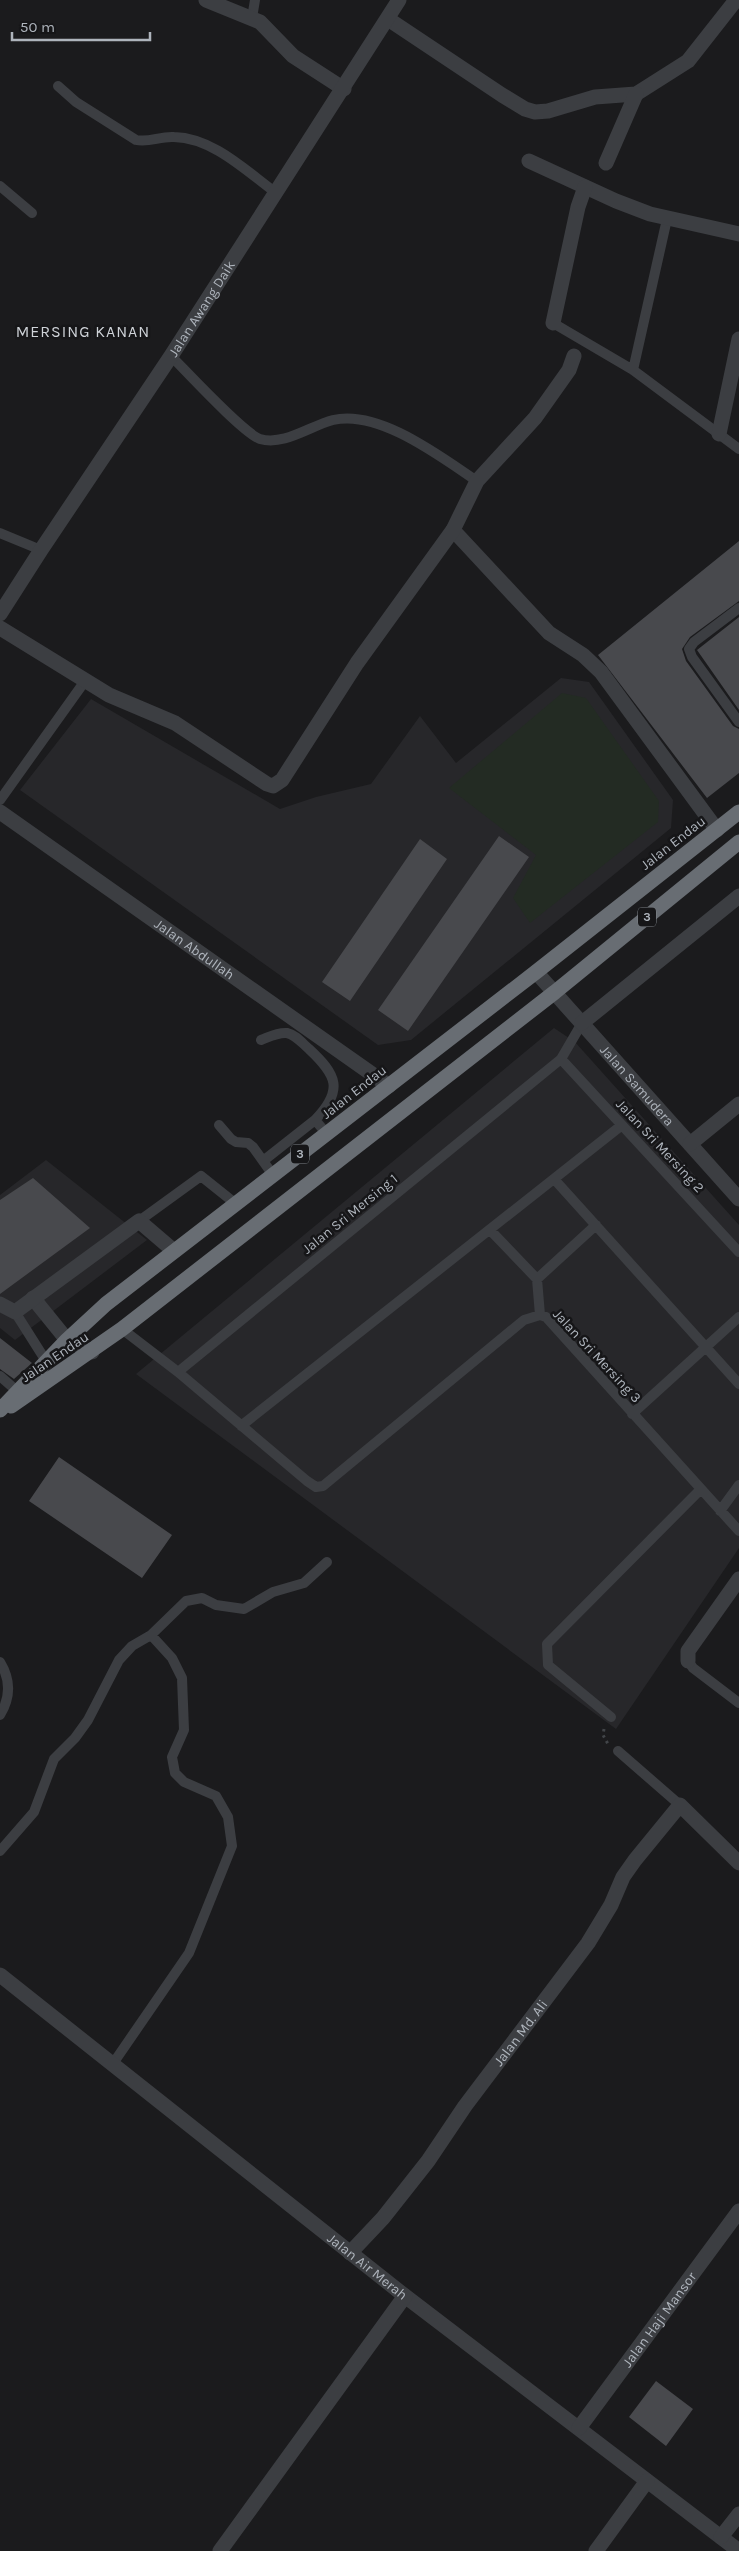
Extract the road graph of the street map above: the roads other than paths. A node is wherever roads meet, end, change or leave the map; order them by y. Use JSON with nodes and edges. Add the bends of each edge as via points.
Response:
{"nodes":[{"id":1,"x":206,"y":0,"type":"edge"},
{"id":2,"x":256,"y":0,"type":"edge"},
{"id":3,"x":399,"y":0,"type":"edge"},
{"id":4,"x":736,"y":0,"type":"edge"},
{"id":5,"x":252,"y":18,"type":"junction"},
{"id":6,"x":388,"y":19,"type":"junction"},
{"id":7,"x":58,"y":86,"type":"dead end"},
{"id":8,"x":344,"y":89,"type":"junction"},
{"id":9,"x":636,"y":94,"type":"junction"},
{"id":10,"x":530,"y":161,"type":"dead end"},
{"id":11,"x":606,"y":163,"type":"dead end"},
{"id":12,"x":0,"y":186,"type":"edge"},
{"id":13,"x":585,"y":187,"type":"junction"},
{"id":14,"x":275,"y":192,"type":"junction"},
{"id":15,"x":32,"y":213,"type":"dead end"},
{"id":16,"x":667,"y":219,"type":"junction"},
{"id":17,"x":739,"y":234,"type":"edge"},
{"id":18,"x":554,"y":323,"type":"joint"},
{"id":19,"x":739,"y":339,"type":"edge"},
{"id":20,"x":171,"y":356,"type":"junction"},
{"id":21,"x":574,"y":356,"type":"dead end"},
{"id":22,"x":633,"y":370,"type":"junction"},
{"id":23,"x":719,"y":434,"type":"junction"},
{"id":24,"x":739,"y":449,"type":"edge"},
{"id":25,"x":478,"y":481,"type":"junction"},
{"id":26,"x":453,"y":530,"type":"junction"},
{"id":27,"x":0,"y":532,"type":"edge"},
{"id":28,"x":40,"y":550,"type":"junction"},
{"id":29,"x":739,"y":608,"type":"edge"},
{"id":30,"x":0,"y":614,"type":"edge"},
{"id":31,"x":0,"y":628,"type":"edge"},
{"id":32,"x":85,"y":681,"type":"junction"},
{"id":33,"x":739,"y":722,"type":"edge"},
{"id":34,"x":0,"y":800,"type":"edge"},
{"id":35,"x":0,"y":812,"type":"edge"},
{"id":36,"x":739,"y":812,"type":"edge"},
{"id":37,"x":717,"y":830,"type":"junction"},
{"id":38,"x":739,"y":842,"type":"edge"},
{"id":39,"x":739,"y":896,"type":"edge"},
{"id":40,"x":536,"y":972,"type":"junction"},
{"id":41,"x":555,"y":992,"type":"junction"},
{"id":42,"x":582,"y":1023,"type":"junction"},
{"id":43,"x":261,"y":1040,"type":"dead end"},
{"id":44,"x":561,"y":1059,"type":"junction"},
{"id":45,"x":389,"y":1086,"type":"junction"},
{"id":46,"x":739,"y":1104,"type":"edge"},
{"id":47,"x":315,"y":1120,"type":"junction"},
{"id":48,"x":220,"y":1125,"type":"dead end"},
{"id":49,"x":622,"y":1125,"type":"junction"},
{"id":50,"x":327,"y":1134,"type":"junction"},
{"id":51,"x":690,"y":1144,"type":"junction"},
{"id":52,"x":263,"y":1161,"type":"junction"},
{"id":53,"x":273,"y":1175,"type":"junction"},
{"id":54,"x":554,"y":1179,"type":"junction"},
{"id":55,"x":739,"y":1199,"type":"edge"},
{"id":56,"x":236,"y":1204,"type":"junction"},
{"id":57,"x":139,"y":1221,"type":"junction"},
{"id":58,"x":596,"y":1225,"type":"junction"},
{"id":59,"x":491,"y":1231,"type":"junction"},
{"id":60,"x":174,"y":1251,"type":"junction"},
{"id":61,"x":739,"y":1252,"type":"edge"},
{"id":62,"x":538,"y":1279,"type":"junction"},
{"id":63,"x":33,"y":1298,"type":"junction"},
{"id":64,"x":0,"y":1304,"type":"edge"},
{"id":65,"x":15,"y":1312,"type":"junction"},
{"id":66,"x":540,"y":1315,"type":"junction"},
{"id":67,"x":739,"y":1317,"type":"edge"},
{"id":68,"x":122,"y":1329,"type":"junction"},
{"id":69,"x":67,"y":1340,"type":"junction"},
{"id":70,"x":706,"y":1347,"type":"junction"},
{"id":71,"x":92,"y":1352,"type":"junction"},
{"id":72,"x":46,"y":1361,"type":"junction"},
{"id":73,"x":178,"y":1372,"type":"junction"},
{"id":74,"x":0,"y":1376,"type":"edge"},
{"id":75,"x":739,"y":1384,"type":"edge"},
{"id":76,"x":17,"y":1391,"type":"junction"},
{"id":77,"x":0,"y":1410,"type":"edge"},
{"id":78,"x":0,"y":1414,"type":"edge"},
{"id":79,"x":632,"y":1414,"type":"junction"},
{"id":80,"x":241,"y":1426,"type":"junction"},
{"id":81,"x":739,"y":1485,"type":"edge"},
{"id":82,"x":700,"y":1490,"type":"junction"},
{"id":83,"x":720,"y":1511,"type":"junction"},
{"id":84,"x":739,"y":1531,"type":"edge"},
{"id":85,"x":327,"y":1562,"type":"dead end"},
{"id":86,"x":736,"y":1589,"type":"edge"},
{"id":87,"x":151,"y":1634,"type":"junction"},
{"id":88,"x":688,"y":1661,"type":"joint"},
{"id":89,"x":0,"y":1662,"type":"edge"},
{"id":90,"x":739,"y":1703,"type":"edge"},
{"id":91,"x":0,"y":1715,"type":"edge"},
{"id":92,"x":611,"y":1717,"type":"road end"},
{"id":93,"x":618,"y":1751,"type":"road end"},
{"id":94,"x":680,"y":1805,"type":"junction"},
{"id":95,"x":0,"y":1851,"type":"edge"},
{"id":96,"x":739,"y":1863,"type":"edge"},
{"id":97,"x":0,"y":1975,"type":"edge"},
{"id":98,"x":112,"y":2065,"type":"junction"},
{"id":99,"x":739,"y":2211,"type":"edge"},
{"id":100,"x":350,"y":2253,"type":"junction"},
{"id":101,"x":405,"y":2296,"type":"junction"},
{"id":102,"x":579,"y":2428,"type":"junction"},
{"id":103,"x":647,"y":2481,"type":"junction"},
{"id":104,"x":739,"y":2514,"type":"edge"},
{"id":105,"x":721,"y":2537,"type":"junction"},
{"id":106,"x":220,"y":2551,"type":"edge"},
{"id":107,"x":596,"y":2551,"type":"edge"},
{"id":108,"x":739,"y":2551,"type":"edge"}],
"edges":[{"from":1,"to":5,"type":"street"},
{"from":2,"to":5,"type":"lane"},
{"from":3,"to":6,"type":"street","name":"Jalan Awang Daik"},
{"from":4,"to":9,"type":"street","via":[[688,61]]},
{"from":5,"to":8,"type":"street","via":[[268,29],[293,56]]},
{"from":6,"to":8,"type":"street","name":"Jalan Awang Daik"},
{"from":6,"to":9,"type":"street","via":[[525,109],[548,111],[595,97]]},
{"from":7,"to":14,"type":"lane","via":[[76,102],[136,140],[144,142],[175,137],[194,140],[222,153]]},
{"from":8,"to":14,"type":"street","name":"Jalan Awang Daik"},
{"from":9,"to":11,"type":"street"},
{"from":10,"to":13,"type":"street"},
{"from":12,"to":15,"type":"lane"},
{"from":13,"to":16,"type":"street"},
{"from":13,"to":18,"type":"street"},
{"from":14,"to":20,"type":"street","name":"Jalan Awang Daik"},
{"from":16,"to":17,"type":"street"},
{"from":16,"to":22,"type":"lane"},
{"from":18,"to":22,"type":"lane"},
{"from":19,"to":23,"type":"street"},
{"from":20,"to":25,"type":"lane","via":[[258,438],[273,442],[333,420],[354,419],[379,424],[425,447]]},
{"from":20,"to":28,"type":"street","name":"Jalan Awang Daik"},
{"from":21,"to":25,"type":"street","via":[[570,370],[535,418]]},
{"from":22,"to":23,"type":"lane"},
{"from":23,"to":24,"type":"lane"},
{"from":25,"to":26,"type":"street"},
{"from":26,"to":32,"type":"street","via":[[356,663],[282,780],[274,786],[175,723]]},
{"from":26,"to":37,"type":"street","via":[[549,633],[583,655],[601,672]]},
{"from":27,"to":28,"type":"lane"},
{"from":28,"to":30,"type":"street","name":"Jalan Awang Daik"},
{"from":29,"to":33,"type":"lane","via":[[689,649]]},
{"from":31,"to":32,"type":"street"},
{"from":32,"to":34,"type":"lane"},
{"from":35,"to":45,"type":"street","name":"Jalan Abdullah"},
{"from":36,"to":37,"type":"highway","name":"Jalan Endau"},
{"from":37,"to":40,"type":"highway","name":"Jalan Endau","number":"3"},
{"from":38,"to":41,"type":"highway","name":"Jalan Endau","number":"3"},
{"from":39,"to":42,"type":"street"},
{"from":40,"to":41,"type":"street","name":"Jalan Samudera"},
{"from":40,"to":45,"type":"highway","name":"Jalan Endau","number":"3"},
{"from":41,"to":42,"type":"street","name":"Jalan Samudera"},
{"from":41,"to":68,"type":"highway","name":"Jalan Endau","number":"3"},
{"from":42,"to":44,"type":"lane","name":"Jalan Sri Mersing 1"},
{"from":42,"to":51,"type":"street","name":"Jalan Samudera"},
{"from":43,"to":47,"type":"lane","via":[[285,1033],[294,1035],[324,1064],[333,1082],[332,1101]]},
{"from":44,"to":49,"type":"lane","name":"Jalan Sri Mersing 2"},
{"from":44,"to":73,"type":"lane","name":"Jalan Sri Mersing 1"},
{"from":45,"to":50,"type":"highway","name":"Jalan Endau","number":"3"},
{"from":46,"to":51,"type":"street"},
{"from":47,"to":50,"type":"lane"},
{"from":47,"to":52,"type":"lane"},
{"from":48,"to":52,"type":"lane","via":[[231,1139],[253,1147]]},
{"from":49,"to":54,"type":"lane"},
{"from":49,"to":61,"type":"lane","name":"Jalan Sri Mersing 2"},
{"from":50,"to":53,"type":"highway","name":"Jalan Endau","number":"3"},
{"from":51,"to":55,"type":"street","name":"Jalan Samudera"},
{"from":52,"to":53,"type":"lane"},
{"from":53,"to":56,"type":"highway","name":"Jalan Endau","number":"3"},
{"from":54,"to":58,"type":"lane"},
{"from":54,"to":59,"type":"lane"},
{"from":56,"to":57,"type":"lane","via":[[201,1176]]},
{"from":56,"to":60,"type":"highway","name":"Jalan Endau","number":"3"},
{"from":57,"to":60,"type":"street"},
{"from":57,"to":63,"type":"street"},
{"from":58,"to":62,"type":"lane"},
{"from":58,"to":70,"type":"lane"},
{"from":59,"to":62,"type":"lane"},
{"from":59,"to":80,"type":"lane"},
{"from":60,"to":69,"type":"highway","name":"Jalan Endau","number":"3","via":[[106,1304]]},
{"from":62,"to":66,"type":"lane"},
{"from":63,"to":65,"type":"street"},
{"from":63,"to":69,"type":"street"},
{"from":64,"to":65,"type":"street"},
{"from":65,"to":72,"type":"lane"},
{"from":66,"to":79,"type":"lane","name":"Jalan Sri Mersing 3","via":[[546,1317]]},
{"from":66,"to":80,"type":"lane","name":"Jalan Sri Mersing 3","via":[[524,1320],[323,1486],[316,1487]]},
{"from":67,"to":70,"type":"lane"},
{"from":68,"to":71,"type":"highway","name":"Jalan Endau","number":"3"},
{"from":68,"to":73,"type":"lane"},
{"from":69,"to":71,"type":"street"},
{"from":69,"to":72,"type":"highway","name":"Jalan Endau","number":"3"},
{"from":70,"to":75,"type":"lane"},
{"from":70,"to":79,"type":"lane"},
{"from":71,"to":78,"type":"highway","name":"Jalan Endau","number":"3"},
{"from":72,"to":76,"type":"highway","name":"Jalan Endau","number":"3"},
{"from":73,"to":80,"type":"lane"},
{"from":74,"to":76,"type":"lane"},
{"from":76,"to":77,"type":"highway","name":"Jalan Endau","number":"3"},
{"from":79,"to":82,"type":"lane","name":"Jalan Sri Mersing 3"},
{"from":81,"to":83,"type":"lane"},
{"from":82,"to":83,"type":"lane","name":"Jalan Sri Mersing 3"},
{"from":82,"to":92,"type":"lane","via":[[547,1644],[548,1665]]},
{"from":83,"to":84,"type":"lane","name":"Jalan Sri Mersing 3"},
{"from":85,"to":87,"type":"lane","via":[[304,1583],[273,1592],[244,1608],[216,1605],[202,1598],[186,1601]]},
{"from":86,"to":88,"type":"street","via":[[688,1652]]},
{"from":87,"to":95,"type":"lane","via":[[132,1646],[119,1660],[88,1720],[54,1759],[34,1812]]},
{"from":87,"to":98,"type":"lane","via":[[172,1658],[182,1678],[184,1730],[172,1757],[175,1773],[184,1782],[216,1796],[228,1817],[232,1846],[189,1953]]},
{"from":88,"to":90,"type":"lane"},
{"from":89,"to":91,"type":"lane","via":[[9,1682],[8,1699]]},
{"from":93,"to":94,"type":"lane"},
{"from":94,"to":96,"type":"street"},
{"from":94,"to":100,"type":"street","name":"Jalan Md. Ali","via":[[635,1860],[588,1943],[465,2106],[428,2161],[383,2218]]},
{"from":97,"to":98,"type":"street","name":"Jalan Air Merah"},
{"from":98,"to":100,"type":"street","name":"Jalan Air Merah"},
{"from":99,"to":102,"type":"street","name":"Jalan Haji Mansor"},
{"from":100,"to":101,"type":"street","name":"Jalan Air Merah"},
{"from":101,"to":102,"type":"street","name":"Jalan Air Merah"},
{"from":101,"to":106,"type":"street"},
{"from":102,"to":103,"type":"street","name":"Jalan Air Merah"},
{"from":103,"to":105,"type":"street","name":"Jalan Air Merah"},
{"from":103,"to":107,"type":"street"},
{"from":104,"to":105,"type":"street"},
{"from":105,"to":108,"type":"street","name":"Jalan Air Merah"}]}
